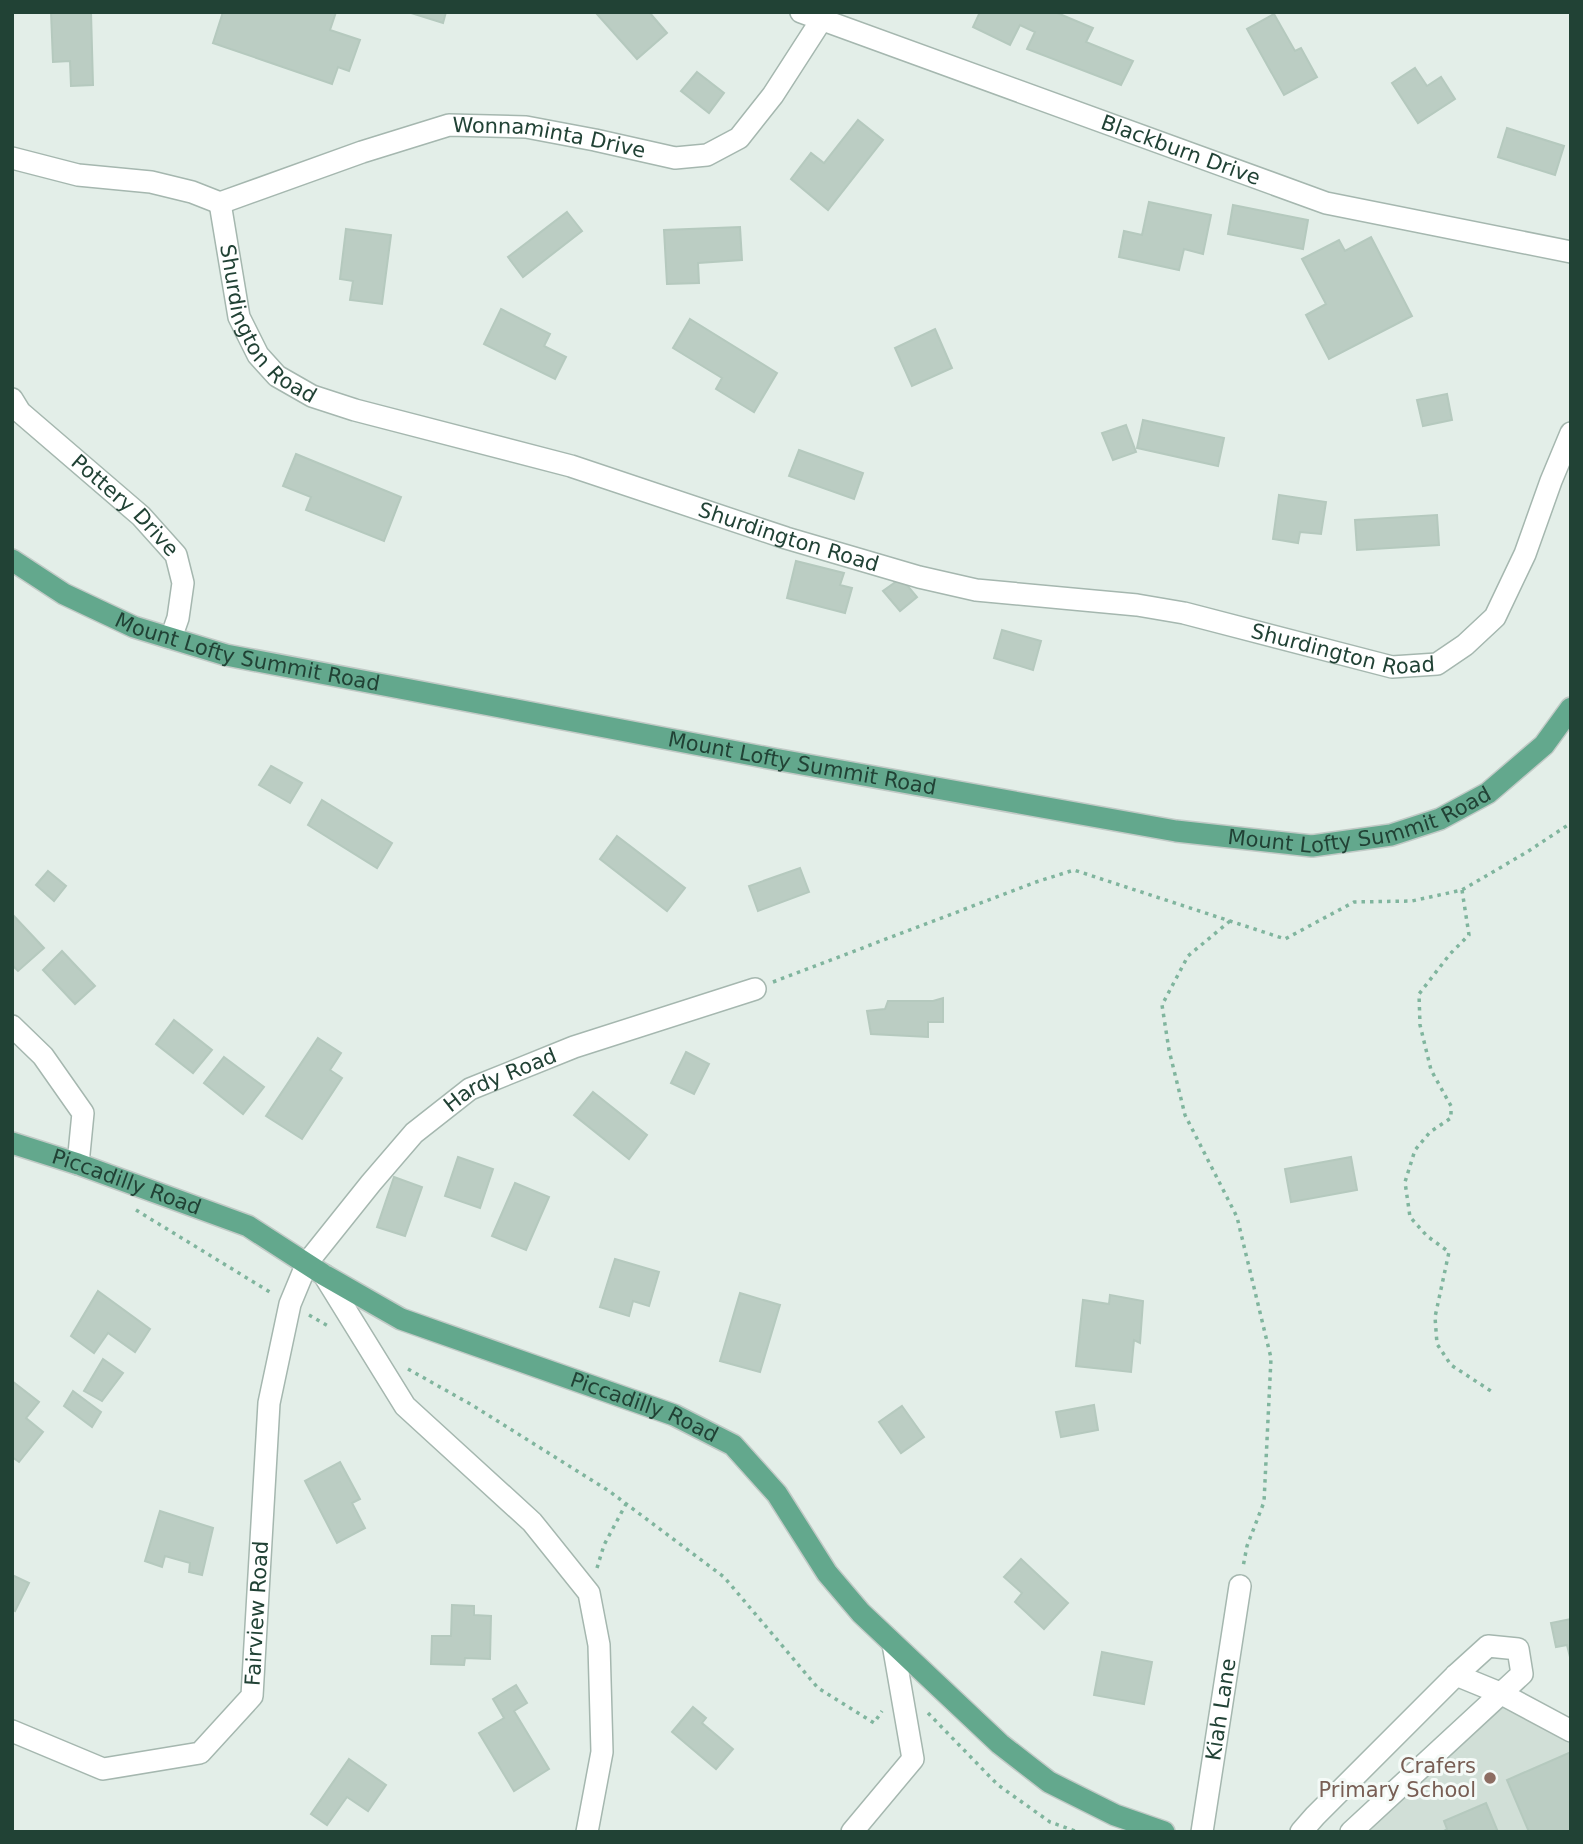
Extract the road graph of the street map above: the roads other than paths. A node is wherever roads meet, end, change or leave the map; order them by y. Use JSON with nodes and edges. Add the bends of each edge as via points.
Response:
{"nodes":[{"id":1,"x":801,"y":12,"type":"edge"},
{"id":2,"x":822,"y":19,"type":"junction"},
{"id":3,"x":12,"y":158,"type":"edge"},
{"id":4,"x":220,"y":203,"type":"junction"},
{"id":5,"x":1571,"y":252,"type":"edge"},
{"id":6,"x":12,"y":399,"type":"edge"},
{"id":7,"x":1571,"y":433,"type":"edge"},
{"id":8,"x":1566,"y":461,"type":"edge"},
{"id":9,"x":12,"y":560,"type":"edge"},
{"id":10,"x":171,"y":638,"type":"junction"},
{"id":11,"x":1571,"y":708,"type":"edge"},
{"id":12,"x":755,"y":989,"type":"road end"},
{"id":13,"x":12,"y":1026,"type":"edge"},
{"id":14,"x":15,"y":1147,"type":"edge"},
{"id":15,"x":78,"y":1164,"type":"junction"},
{"id":16,"x":316,"y":1269,"type":"junction"},
{"id":17,"x":1240,"y":1586,"type":"road end"},
{"id":18,"x":893,"y":1644,"type":"junction"},
{"id":19,"x":1456,"y":1675,"type":"junction"},
{"id":20,"x":1500,"y":1693,"type":"junction"},
{"id":21,"x":12,"y":1731,"type":"edge"},
{"id":22,"x":1571,"y":1731,"type":"edge"},
{"id":23,"x":587,"y":1832,"type":"edge"},
{"id":24,"x":852,"y":1832,"type":"edge"},
{"id":25,"x":1164,"y":1832,"type":"edge"},
{"id":26,"x":1202,"y":1832,"type":"edge"},
{"id":27,"x":1301,"y":1832,"type":"edge"},
{"id":28,"x":1351,"y":1832,"type":"edge"}],
"edges":[{"from":1,"to":2,"type":"street","name":"Blackburn Drive"},
{"from":2,"to":4,"type":"street","name":"Wonnaminta Drive","via":[[739,138],[707,155],[675,158],[526,127],[449,125]]},
{"from":2,"to":5,"type":"street","name":"Blackburn Drive","via":[[1326,203]]},
{"from":3,"to":4,"type":"street","via":[[78,175],[150,182]]},
{"from":4,"to":8,"type":"street","name":"Shurdington Road","via":[[239,317],[258,355],[277,376],[312,396],[571,466],[786,538],[976,590],[1137,605],[1392,667],[1437,664],[1495,617],[1525,554],[1551,481]]},
{"from":6,"to":10,"type":"street","name":"Pottery Drive","via":[[20,412],[141,516],[176,555],[183,583]]},
{"from":7,"to":8,"type":"street","name":"Shurdington Road"},
{"from":9,"to":10,"type":"main road","name":"Mount Lofty Summit Road","via":[[64,594]]},
{"from":10,"to":11,"type":"main road","name":"Mount Lofty Summit Road","via":[[226,655],[800,764],[1176,831],[1312,846],[1391,835],[1440,819],[1488,793],[1544,745]]},
{"from":12,"to":16,"type":"street","name":"Hardy Road","via":[[574,1047],[470,1089],[414,1133],[371,1183]]},
{"from":13,"to":15,"type":"street","via":[[43,1056],[83,1112]]},
{"from":14,"to":15,"type":"main road","name":"Piccadilly Road"},
{"from":15,"to":16,"type":"main road","name":"Piccadilly Road","via":[[248,1226]]},
{"from":16,"to":18,"type":"main road","name":"Piccadilly Road","via":[[401,1319],[674,1415],[733,1445],[777,1494],[827,1573]]},
{"from":16,"to":21,"type":"street","name":"Fairview Road","via":[[290,1304],[269,1403],[252,1696],[200,1753],[103,1769]]},
{"from":16,"to":23,"type":"street","via":[[405,1406],[533,1522],[589,1593],[599,1645],[601,1752]]},
{"from":17,"to":26,"type":"street","name":"Kiah Lane"},
{"from":18,"to":24,"type":"street","via":[[913,1759]]},
{"from":18,"to":25,"type":"main road","name":"Piccadilly Road","via":[[1000,1744],[1049,1782],[1115,1815]]},
{"from":19,"to":20,"type":"street"},
{"from":19,"to":20,"type":"street","via":[[1488,1646],[1518,1649],[1522,1674]]},
{"from":19,"to":27,"type":"street"},
{"from":20,"to":22,"type":"street"},
{"from":20,"to":28,"type":"street"}]}
